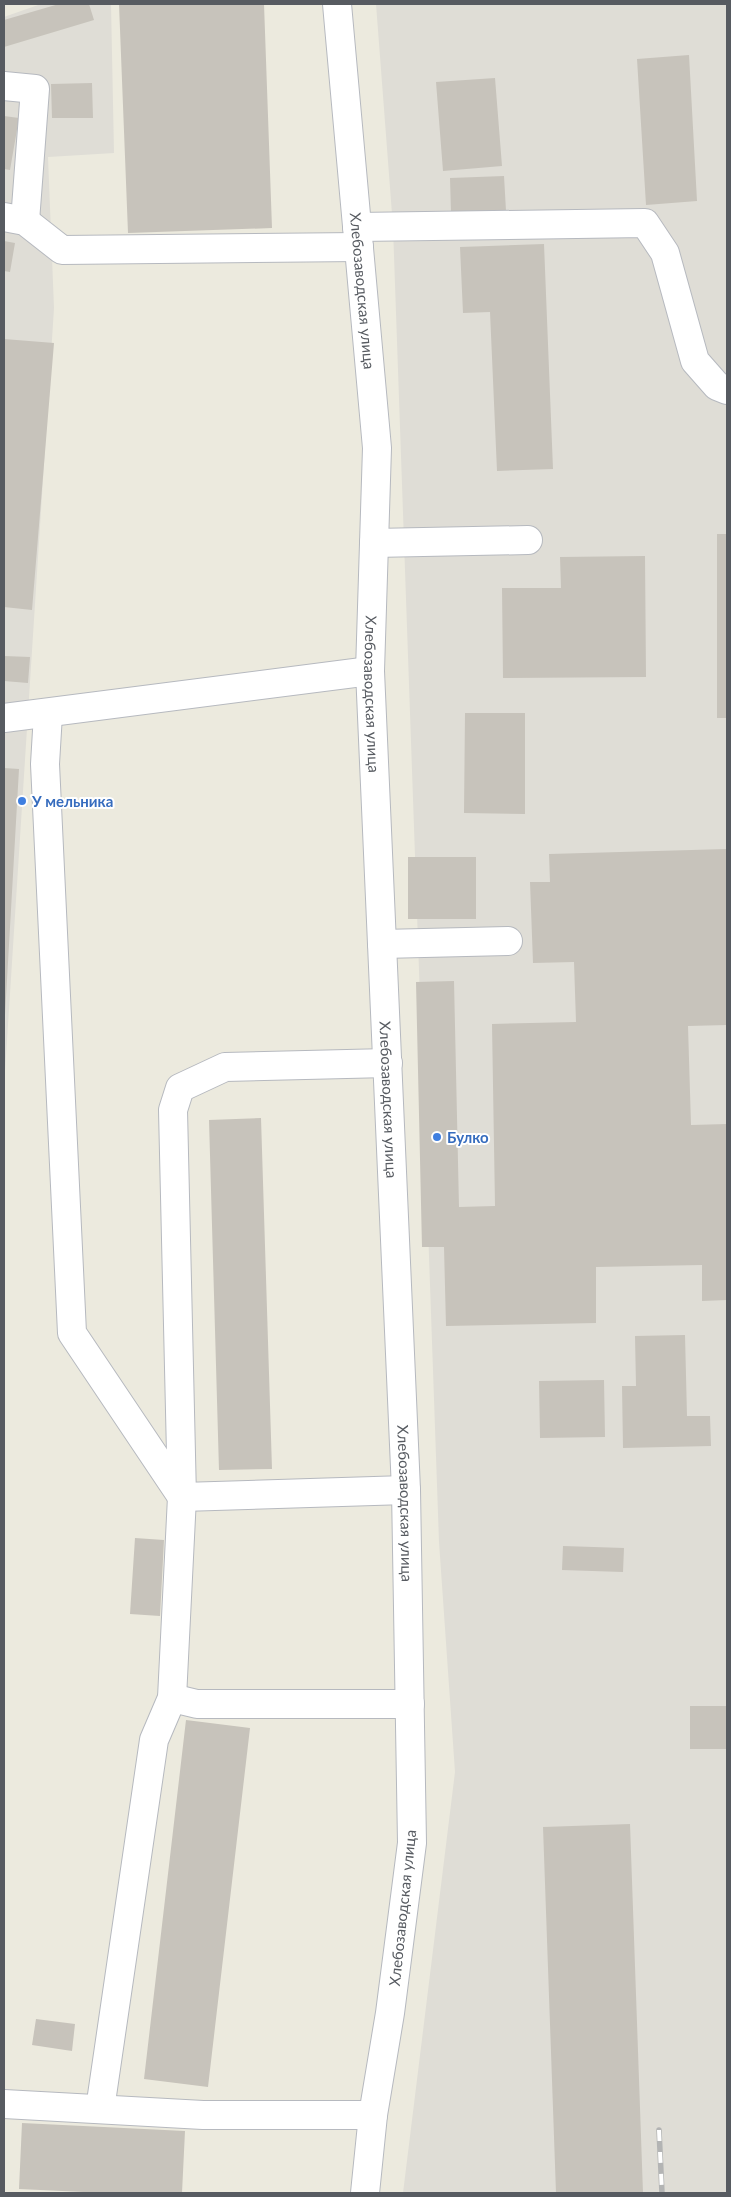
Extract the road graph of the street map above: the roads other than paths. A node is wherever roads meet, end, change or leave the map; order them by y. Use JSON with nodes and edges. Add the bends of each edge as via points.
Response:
{"nodes":[{"id":1,"x":337,"y":4,"type":"edge"},
{"id":2,"x":4,"y":86,"type":"edge"},
{"id":3,"x":14,"y":219,"type":"edge"},
{"id":4,"x":358,"y":237,"type":"junction"},
{"id":5,"x":727,"y":390,"type":"edge"},
{"id":6,"x":528,"y":540,"type":"dead end"},
{"id":7,"x":374,"y":544,"type":"junction"},
{"id":8,"x":370,"y":671,"type":"junction"},
{"id":9,"x":48,"y":714,"type":"junction"},
{"id":10,"x":4,"y":718,"type":"edge"},
{"id":11,"x":508,"y":941,"type":"dead end"},
{"id":12,"x":382,"y":944,"type":"junction"},
{"id":13,"x":388,"y":1063,"type":"junction"},
{"id":14,"x":406,"y":1490,"type":"junction"},
{"id":15,"x":182,"y":1497,"type":"junction"},
{"id":16,"x":172,"y":1698,"type":"junction"},
{"id":17,"x":410,"y":1704,"type":"junction"},
{"id":18,"x":4,"y":2104,"type":"edge"},
{"id":19,"x":100,"y":2109,"type":"junction"},
{"id":20,"x":373,"y":2115,"type":"junction"},
{"id":21,"x":365,"y":2193,"type":"edge"}],
"edges":[{"from":1,"to":4,"type":"street","name":"Хлебозаводская улица"},
{"from":2,"to":3,"type":"street","via":[[35,88]]},
{"from":3,"to":4,"type":"street","via":[[62,250]]},
{"from":4,"to":5,"type":"street","via":[[645,224],[665,253],[695,361],[717,386]]},
{"from":4,"to":7,"type":"street","name":"Хлебозаводская улица","via":[[377,448]]},
{"from":6,"to":7,"type":"street"},
{"from":7,"to":8,"type":"street","name":"Хлебозаводская улица"},
{"from":8,"to":9,"type":"street"},
{"from":8,"to":12,"type":"street","name":"Хлебозаводская улица"},
{"from":9,"to":10,"type":"street"},
{"from":9,"to":15,"type":"street","via":[[45,764],[72,1333]]},
{"from":11,"to":12,"type":"street"},
{"from":12,"to":13,"type":"street","name":"Хлебозаводская улица"},
{"from":13,"to":14,"type":"street","name":"Хлебозаводская улица"},
{"from":13,"to":15,"type":"street","via":[[225,1067],[180,1088],[174,1110]]},
{"from":14,"to":15,"type":"street"},
{"from":14,"to":17,"type":"street","name":"Хлебозаводская улица"},
{"from":15,"to":16,"type":"street"},
{"from":16,"to":17,"type":"street","via":[[197,1704]]},
{"from":16,"to":19,"type":"street","via":[[154,1740]]},
{"from":17,"to":20,"type":"street","name":"Хлебозаводская улица","via":[[412,1843]]},
{"from":18,"to":19,"type":"street"},
{"from":19,"to":20,"type":"street","via":[[203,2115]]},
{"from":20,"to":21,"type":"street","name":"Хлебозаводская улица"}]}
